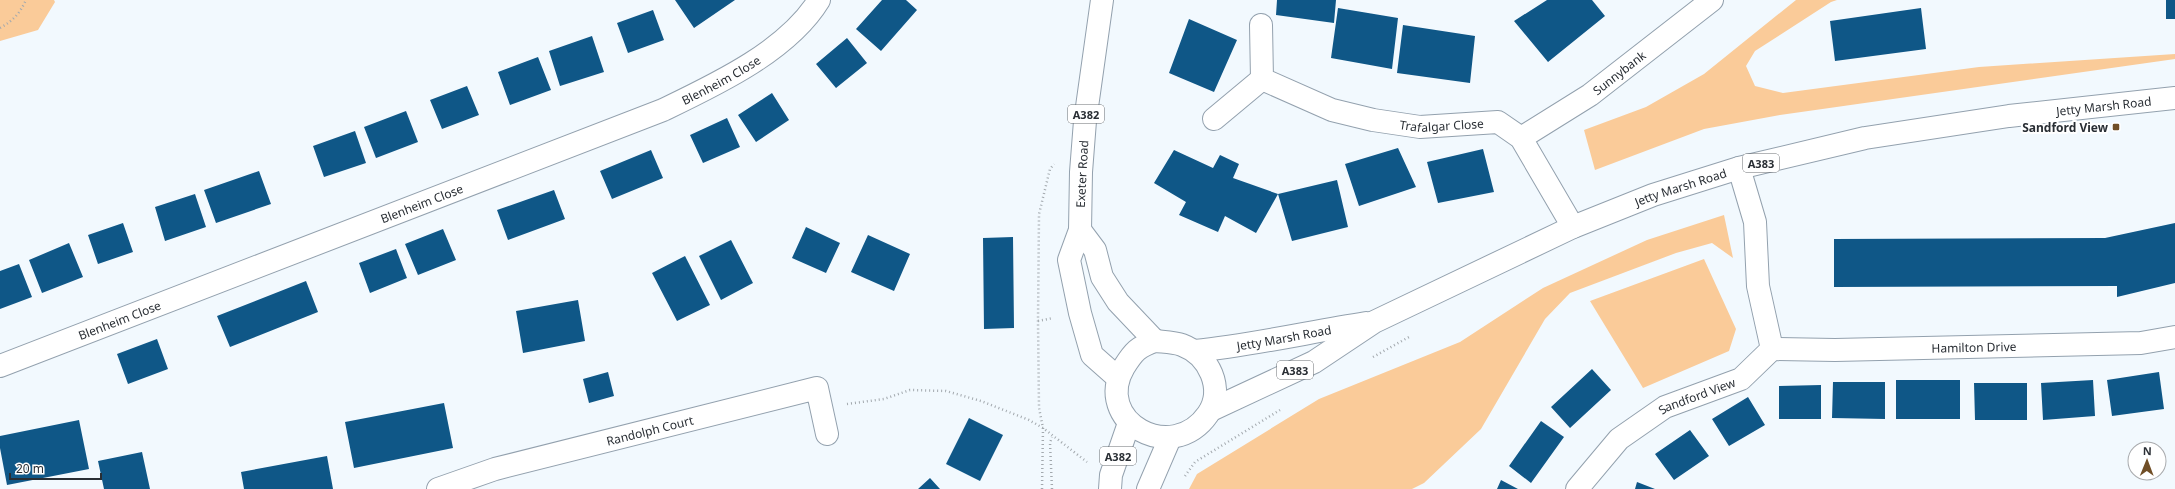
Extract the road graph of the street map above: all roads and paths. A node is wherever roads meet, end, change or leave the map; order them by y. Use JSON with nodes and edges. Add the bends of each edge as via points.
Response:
{"nodes":[{"id":1,"x":26,"y":0,"type":"edge"},
{"id":2,"x":819,"y":0,"type":"edge"},
{"id":3,"x":1102,"y":0,"type":"edge"},
{"id":4,"x":1712,"y":0,"type":"edge"},
{"id":5,"x":1261,"y":25,"type":"dead end"},
{"id":6,"x":0,"y":28,"type":"edge"},
{"id":7,"x":1262,"y":80,"type":"junction"},
{"id":8,"x":2175,"y":98,"type":"edge"},
{"id":9,"x":1214,"y":119,"type":"dead end"},
{"id":10,"x":1521,"y":138,"type":"junction"},
{"id":11,"x":1739,"y":168,"type":"junction"},
{"id":12,"x":1573,"y":227,"type":"junction"},
{"id":13,"x":1080,"y":230,"type":"junction"},
{"id":14,"x":1374,"y":322,"type":"junction"},
{"id":15,"x":1411,"y":336,"type":"dead end"},
{"id":16,"x":2175,"y":337,"type":"edge"},
{"id":17,"x":1155,"y":341,"type":"junction"},
{"id":18,"x":1772,"y":348,"type":"junction"},
{"id":19,"x":1195,"y":351,"type":"junction"},
{"id":20,"x":1370,"y":359,"type":"dead end"},
{"id":21,"x":0,"y":366,"type":"edge"},
{"id":22,"x":1118,"y":378,"type":"junction"},
{"id":23,"x":821,"y":409,"type":"junction"},
{"id":24,"x":1281,"y":409,"type":"dead end"},
{"id":25,"x":1211,"y":410,"type":"junction"},
{"id":26,"x":1129,"y":423,"type":"junction"},
{"id":27,"x":827,"y":434,"type":"dead end"},
{"id":28,"x":1170,"y":438,"type":"junction"},
{"id":29,"x":1183,"y":478,"type":"dead end"},
{"id":30,"x":438,"y":489,"type":"edge"},
{"id":31,"x":1052,"y":489,"type":"edge"},
{"id":32,"x":1110,"y":489,"type":"edge"},
{"id":33,"x":1148,"y":489,"type":"edge"},
{"id":34,"x":1577,"y":489,"type":"edge"}],
"edges":[{"from":1,"to":6,"type":"path","via":[[10,23]]},
{"from":2,"to":21,"type":"street","name":"Blenheim Close","via":[[813,10],[779,43],[722,82],[663,110]]},
{"from":3,"to":13,"type":"street","name":"Exeter Road","number":"A382","via":[[1085,121]]},
{"from":4,"to":10,"type":"street","name":"Sunnybank","via":[[1590,95]]},
{"from":5,"to":7,"type":"street"},
{"from":7,"to":9,"type":"street"},
{"from":7,"to":10,"type":"street","name":"Trafalgar Close","via":[[1332,110],[1373,120],[1420,127],[1498,122]]},
{"from":8,"to":11,"type":"street","name":"Jetty Marsh Road","number":"A383","via":[[2009,116],[1865,138]]},
{"from":10,"to":12,"type":"street","name":"Trafalgar Close"},
{"from":11,"to":12,"type":"street","name":"Jetty Marsh Road","number":"A383","via":[[1654,195]]},
{"from":11,"to":18,"type":"street","via":[[1755,222],[1758,286]]},
{"from":12,"to":14,"type":"street","name":"Jetty Marsh Road","number":"A383"},
{"from":13,"to":17,"type":"street","via":[[1095,250],[1102,277],[1118,302]]},
{"from":13,"to":22,"type":"street","name":"Exeter Road","number":"A382","via":[[1069,260],[1080,313],[1092,355]]},
{"from":14,"to":19,"type":"street","name":"Jetty Marsh Road","number":"A383","via":[[1301,333],[1236,347]]},
{"from":14,"to":25,"type":"street","name":"Jetty Marsh Road","number":"A383","via":[[1314,362]]},
{"from":15,"to":20,"type":"path"},
{"from":16,"to":18,"type":"street","name":"Hamilton Drive","via":[[2141,343],[1843,350]]},
{"from":17,"to":19,"type":"street","number":"A382","via":[[1181,344]]},
{"from":17,"to":22,"type":"street","via":[[1139,347]]},
{"from":18,"to":34,"type":"street","name":"Sandford View","via":[[1741,379],[1665,407],[1619,439]]},
{"from":19,"to":25,"type":"street","number":"A382","via":[[1206,362],[1213,376],[1215,393]]},
{"from":22,"to":26,"type":"street","via":[[1117,393],[1121,410]]},
{"from":23,"to":27,"type":"street","name":"Randolph Court"},
{"from":23,"to":30,"type":"street","name":"Randolph Court","via":[[817,388],[495,469]]},
{"from":23,"to":31,"type":"path","via":[[884,399],[910,390],[946,391],[980,400],[1029,420],[1052,437]]},
{"from":24,"to":29,"type":"path","via":[[1195,462]]},
{"from":25,"to":28,"type":"street","number":"A382","via":[[1201,424],[1187,434]]},
{"from":26,"to":28,"type":"street","number":"A382","via":[[1142,432]]},
{"from":26,"to":32,"type":"street","number":"A382","via":[[1111,475]]},
{"from":28,"to":33,"type":"street"}]}
